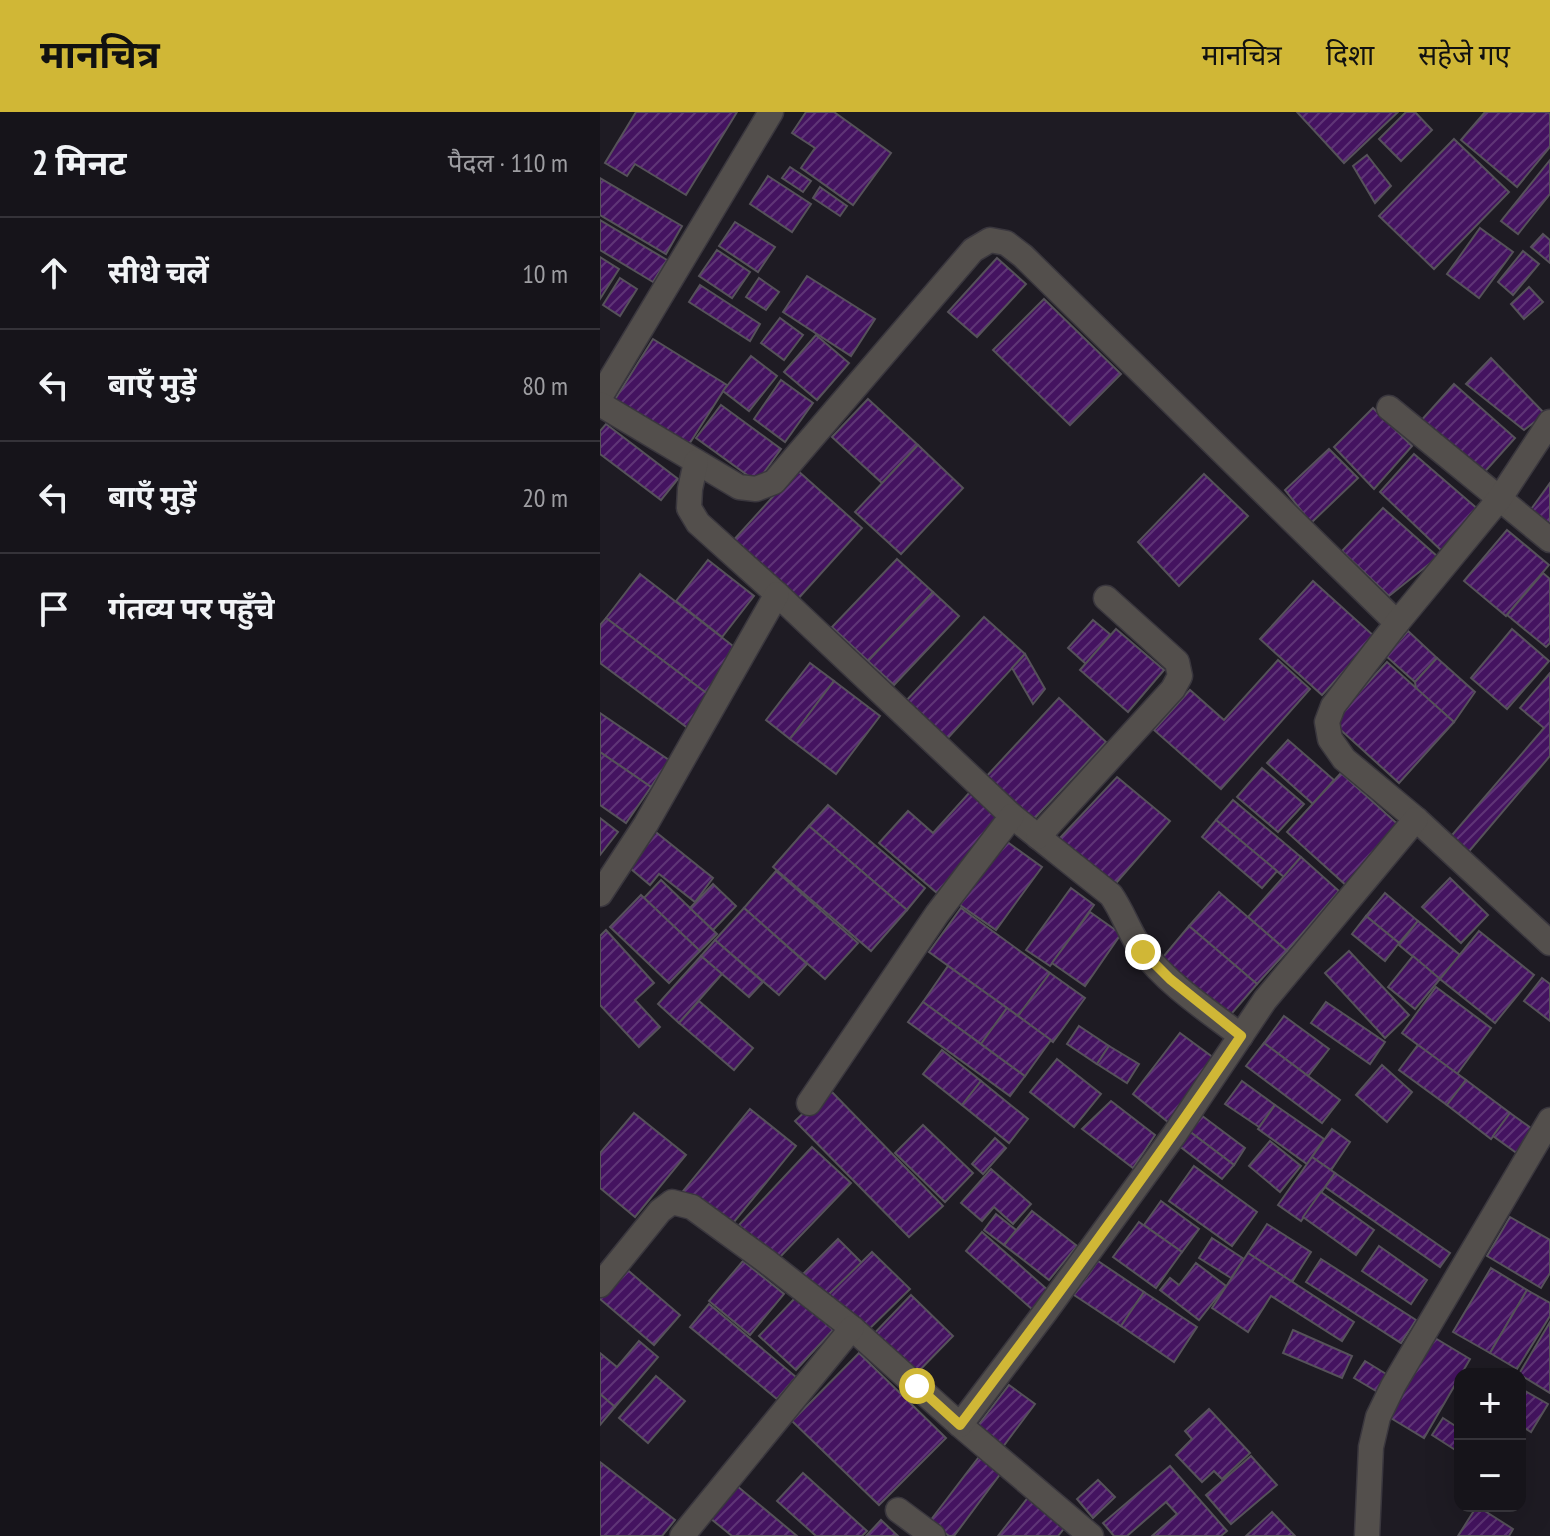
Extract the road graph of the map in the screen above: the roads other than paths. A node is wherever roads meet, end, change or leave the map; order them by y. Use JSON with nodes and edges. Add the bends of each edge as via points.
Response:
{"nodes":[{"id":1,"x":771,"y":112,"type":"edge"},
{"id":2,"x":600,"y":397,"type":"edge"},
{"id":3,"x":600,"y":404,"type":"edge"},
{"id":4,"x":1389,"y":408,"type":"dead end"},
{"id":5,"x":1550,"y":422,"type":"edge"},
{"id":6,"x":696,"y":462,"type":"junction"},
{"id":7,"x":1500,"y":498,"type":"junction"},
{"id":8,"x":1550,"y":540,"type":"edge"},
{"id":9,"x":777,"y":594,"type":"junction"},
{"id":10,"x":1106,"y":598,"type":"dead end"},
{"id":11,"x":1397,"y":623,"type":"junction"},
{"id":12,"x":1012,"y":816,"type":"junction"},
{"id":13,"x":1416,"y":819,"type":"junction"},
{"id":14,"x":1038,"y":837,"type":"junction"},
{"id":15,"x":600,"y":894,"type":"edge"},
{"id":16,"x":1550,"y":943,"type":"edge"},
{"id":17,"x":1241,"y":1036,"type":"junction"},
{"id":18,"x":809,"y":1103,"type":"dead end"},
{"id":19,"x":1550,"y":1120,"type":"edge"},
{"id":20,"x":600,"y":1285,"type":"edge"},
{"id":21,"x":852,"y":1328,"type":"junction"},
{"id":22,"x":960,"y":1425,"type":"junction"},
{"id":23,"x":898,"y":1510,"type":"dead end"},
{"id":24,"x":682,"y":1536,"type":"edge"},
{"id":25,"x":933,"y":1536,"type":"edge"},
{"id":26,"x":1091,"y":1536,"type":"edge"},
{"id":27,"x":1367,"y":1536,"type":"edge"}],
"edges":[{"from":1,"to":2,"type":"street"},
{"from":3,"to":6,"type":"street"},
{"from":4,"to":7,"type":"street"},
{"from":5,"to":7,"type":"street"},
{"from":6,"to":9,"type":"street","via":[[689,508],[698,523]]},
{"from":6,"to":11,"type":"street","via":[[739,487],[756,489],[774,482],[973,250],[990,240],[1006,243]]},
{"from":7,"to":8,"type":"street"},
{"from":7,"to":11,"type":"street"},
{"from":9,"to":12,"type":"street"},
{"from":9,"to":15,"type":"street","via":[[646,824]]},
{"from":10,"to":14,"type":"street","via":[[1177,662],[1180,676]]},
{"from":11,"to":13,"type":"street","via":[[1333,706],[1327,722],[1330,739],[1344,759]]},
{"from":12,"to":14,"type":"street"},
{"from":12,"to":18,"type":"street","via":[[937,914]]},
{"from":13,"to":16,"type":"street"},
{"from":13,"to":17,"type":"street"},
{"from":14,"to":17,"type":"street","via":[[1111,895],[1143,952]]},
{"from":17,"to":22,"type":"street"},
{"from":19,"to":27,"type":"street","via":[[1378,1417],[1371,1447]]},
{"from":20,"to":21,"type":"street","via":[[672,1202],[692,1207]]},
{"from":21,"to":22,"type":"street"},
{"from":21,"to":24,"type":"street"},
{"from":22,"to":26,"type":"street"},
{"from":23,"to":25,"type":"street"}]}
